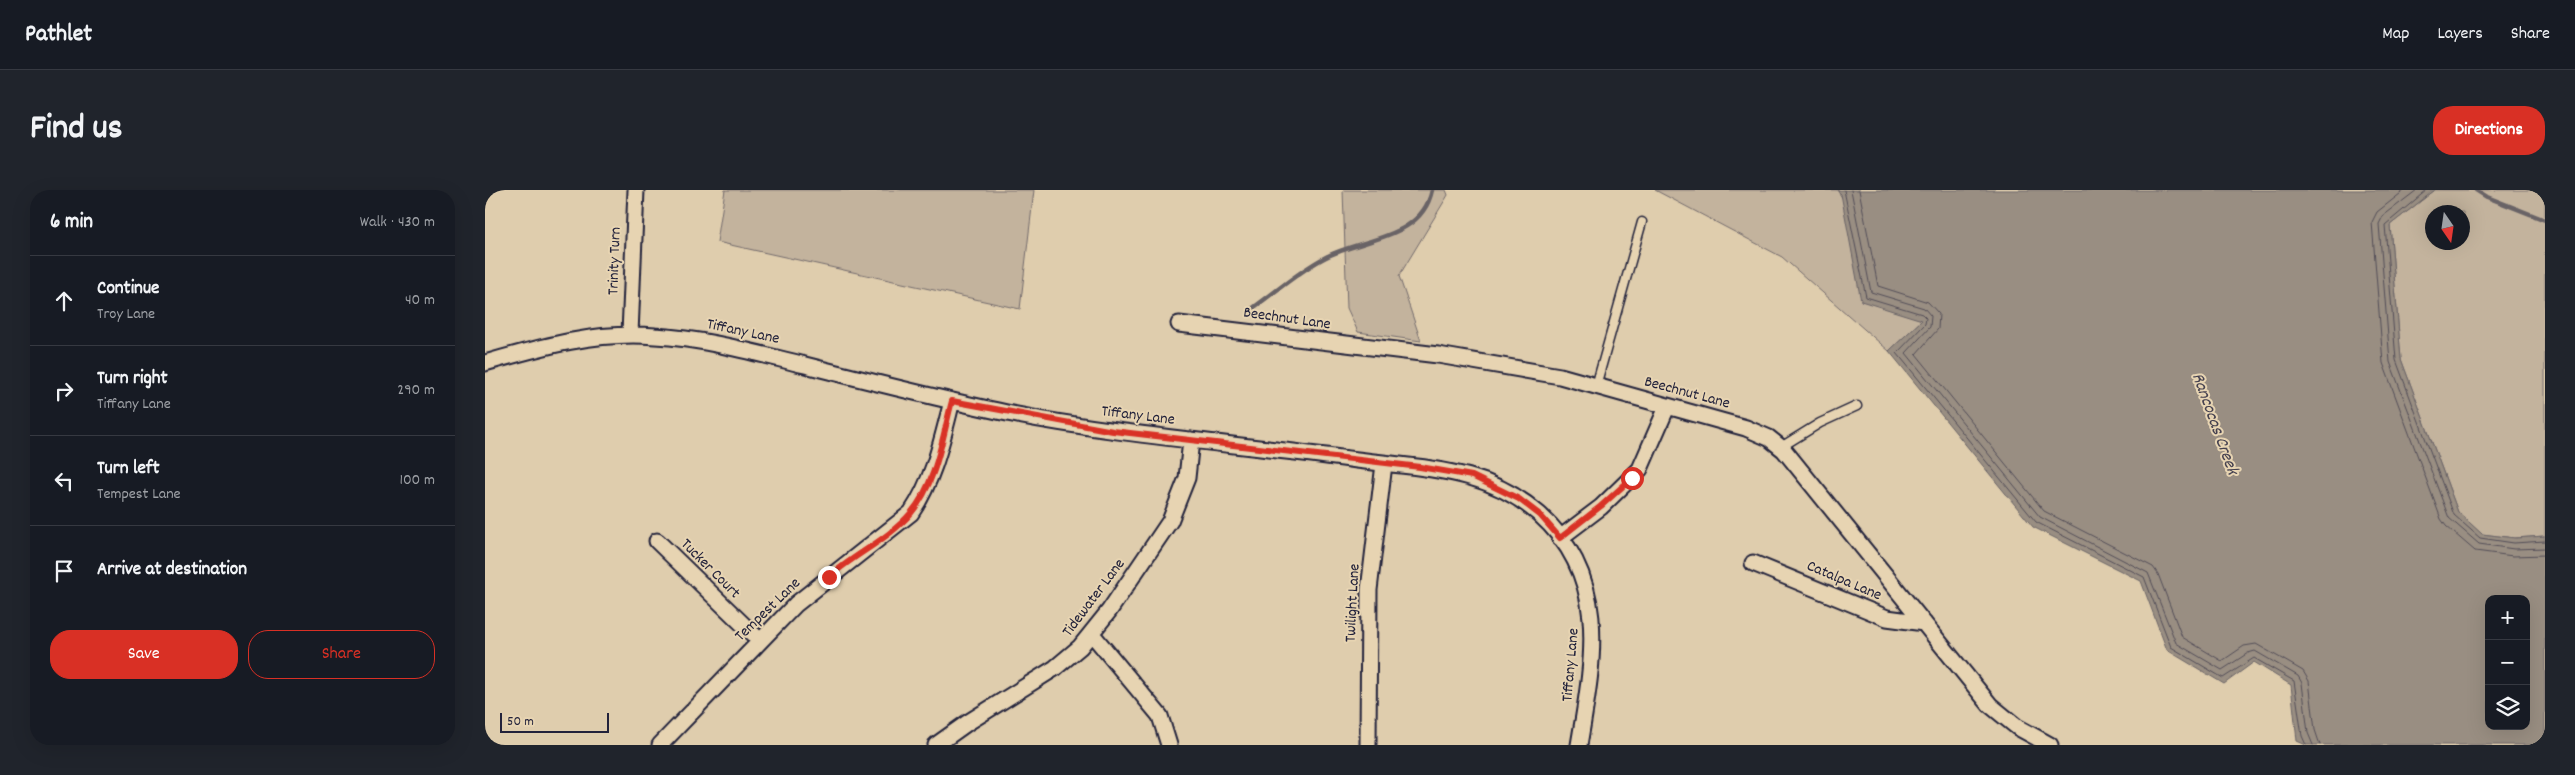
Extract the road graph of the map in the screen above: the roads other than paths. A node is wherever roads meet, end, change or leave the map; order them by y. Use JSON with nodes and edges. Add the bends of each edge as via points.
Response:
{"nodes":[{"id":1,"x":636,"y":190,"type":"edge"},
{"id":2,"x":1642,"y":222,"type":"dead end"},
{"id":3,"x":1179,"y":324,"type":"dead end"},
{"id":4,"x":630,"y":334,"type":"junction"},
{"id":5,"x":485,"y":362,"type":"edge"},
{"id":6,"x":1597,"y":386,"type":"junction"},
{"id":7,"x":952,"y":401,"type":"junction"},
{"id":8,"x":1667,"y":406,"type":"junction"},
{"id":9,"x":1857,"y":406,"type":"dead end"},
{"id":10,"x":1191,"y":440,"type":"junction"},
{"id":11,"x":1781,"y":447,"type":"junction"},
{"id":12,"x":1384,"y":464,"type":"junction"},
{"id":13,"x":1560,"y":538,"type":"junction"},
{"id":14,"x":657,"y":541,"type":"dead end"},
{"id":15,"x":1753,"y":563,"type":"dead end"},
{"id":16,"x":1924,"y":623,"type":"junction"},
{"id":17,"x":1092,"y":634,"type":"junction"},
{"id":18,"x":760,"y":641,"type":"junction"},
{"id":19,"x":660,"y":745,"type":"edge"},
{"id":20,"x":936,"y":745,"type":"edge"},
{"id":21,"x":1169,"y":745,"type":"edge"},
{"id":22,"x":1368,"y":745,"type":"edge"},
{"id":23,"x":1579,"y":745,"type":"edge"},
{"id":24,"x":2050,"y":745,"type":"edge"}],
"edges":[{"from":1,"to":4,"type":"street","name":"Trinity Turn"},
{"from":2,"to":6,"type":"lane"},
{"from":3,"to":6,"type":"street","name":"Beechnut Lane","via":[[1456,358]]},
{"from":4,"to":5,"type":"street","name":"Tiffany Lane","via":[[552,344]]},
{"from":4,"to":7,"type":"street","name":"Tiffany Lane","via":[[678,338],[752,351]]},
{"from":6,"to":8,"type":"street","name":"Beechnut Lane"},
{"from":7,"to":10,"type":"street","name":"Tiffany Lane","via":[[1113,431]]},
{"from":7,"to":18,"type":"street","name":"Tempest Lane","via":[[936,464],[922,497],[911,513],[796,604]]},
{"from":8,"to":11,"type":"street","name":"Beechnut Lane","via":[[1746,428]]},
{"from":8,"to":13,"type":"street","via":[[1640,469],[1601,506]]},
{"from":9,"to":11,"type":"lane","via":[[1820,423]]},
{"from":10,"to":12,"type":"street","name":"Tiffany Lane"},
{"from":10,"to":17,"type":"street","name":"Tidewater Lane","via":[[1187,478],[1170,521]]},
{"from":11,"to":16,"type":"street","name":"Beechnut Lane"},
{"from":12,"to":13,"type":"street","name":"Tiffany Lane","via":[[1472,476],[1497,486],[1540,515]]},
{"from":12,"to":22,"type":"street","name":"Twilight Lane","via":[[1369,590]]},
{"from":13,"to":23,"type":"street","name":"Tiffany Lane","via":[[1582,576],[1593,623]]},
{"from":14,"to":18,"type":"street","name":"Tucker Court"},
{"from":15,"to":16,"type":"street","name":"Catalpa Lane","via":[[1887,618]]},
{"from":16,"to":24,"type":"street","name":"Beechnut Lane","via":[[1990,705],[2017,728]]},
{"from":17,"to":20,"type":"street","name":"Tidewater Lane","via":[[1061,663]]},
{"from":17,"to":21,"type":"street","via":[[1160,716]]},
{"from":18,"to":19,"type":"street","name":"Tempest Lane"}]}
